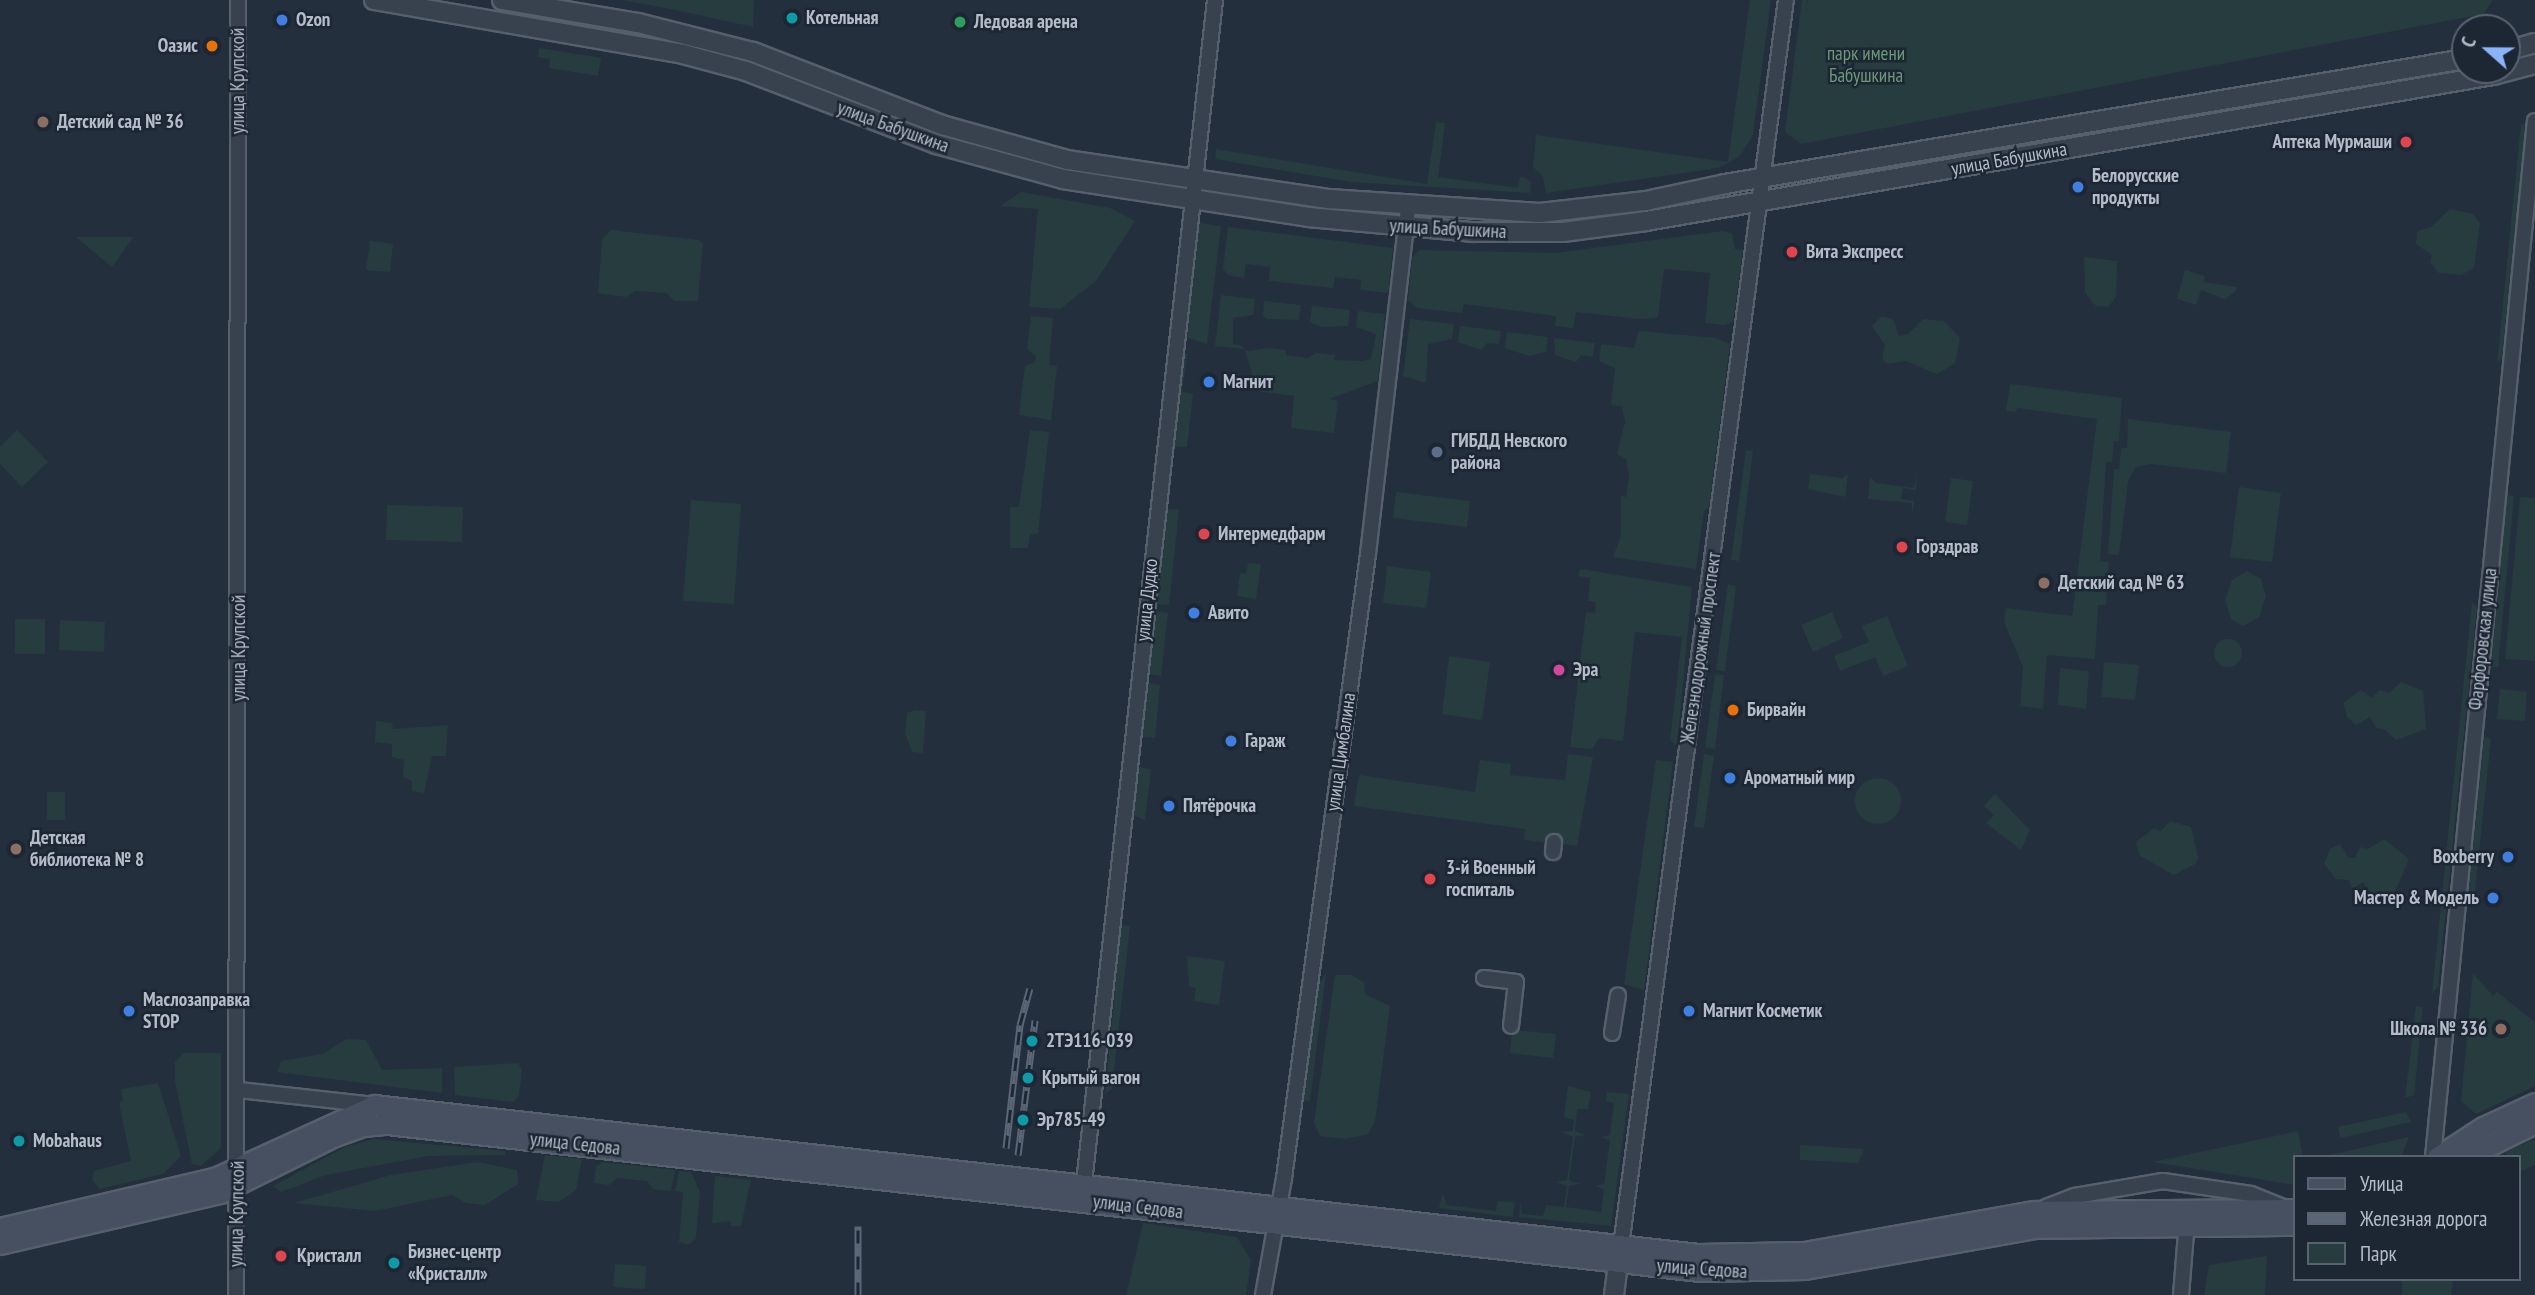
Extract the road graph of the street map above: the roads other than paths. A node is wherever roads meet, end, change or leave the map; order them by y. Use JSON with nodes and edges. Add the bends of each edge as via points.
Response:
{"nodes":[{"id":1,"x":238,"y":0,"type":"edge"},
{"id":2,"x":374,"y":0,"type":"edge"},
{"id":3,"x":502,"y":0,"type":"edge"},
{"id":4,"x":1215,"y":0,"type":"edge"},
{"id":5,"x":1786,"y":0,"type":"edge"},
{"id":6,"x":2451,"y":61,"type":"edge"},
{"id":7,"x":2535,"y":64,"type":"edge"},
{"id":8,"x":2535,"y":121,"type":"edge"},
{"id":9,"x":1763,"y":178,"type":"junction"},
{"id":10,"x":1195,"y":179,"type":"junction"},
{"id":11,"x":1191,"y":201,"type":"junction"},
{"id":12,"x":1760,"y":203,"type":"junction"},
{"id":13,"x":1408,"y":207,"type":"junction"},
{"id":14,"x":1406,"y":228,"type":"junction"},
{"id":15,"x":1484,"y":978,"type":"dead end"},
{"id":16,"x":1618,"y":995,"type":"dead end"},
{"id":17,"x":1511,"y":1026,"type":"dead end"},
{"id":18,"x":1612,"y":1033,"type":"dead end"},
{"id":19,"x":239,"y":1090,"type":"junction"},
{"id":20,"x":2535,"y":1102,"type":"edge"},
{"id":21,"x":374,"y":1105,"type":"junction"},
{"id":22,"x":2535,"y":1123,"type":"edge"},
{"id":23,"x":2435,"y":1155,"type":"edge"},
{"id":24,"x":2438,"y":1155,"type":"edge"},
{"id":25,"x":2470,"y":1155,"type":"edge"},
{"id":26,"x":238,"y":1178,"type":"junction"},
{"id":27,"x":1083,"y":1193,"type":"junction"},
{"id":28,"x":2034,"y":1210,"type":"junction"},
{"id":29,"x":2293,"y":1214,"type":"edge"},
{"id":30,"x":1278,"y":1215,"type":"junction"},
{"id":31,"x":2188,"y":1217,"type":"junction"},
{"id":32,"x":0,"y":1228,"type":"edge"},
{"id":33,"x":0,"y":1244,"type":"edge"},
{"id":34,"x":1620,"y":1254,"type":"junction"},
{"id":35,"x":236,"y":1295,"type":"edge"},
{"id":36,"x":1264,"y":1295,"type":"edge"},
{"id":37,"x":1614,"y":1295,"type":"edge"},
{"id":38,"x":2181,"y":1295,"type":"edge"}],
"edges":[{"from":1,"to":19,"type":"street","name":"улица Крупской"},
{"from":2,"to":11,"type":"street","name":"улица Бабушкина","via":[[684,54],[746,71],[1010,167]]},
{"from":3,"to":10,"type":"street","name":"улица Бабушкина","via":[[638,23],[753,52],[942,125],[1016,148]]},
{"from":4,"to":10,"type":"street","name":"улица Дудко"},
{"from":5,"to":9,"type":"street","name":"Железнодорожный проспект"},
{"from":6,"to":9,"type":"street","name":"улица Бабушкина"},
{"from":7,"to":12,"type":"street","name":"улица Бабушкина"},
{"from":8,"to":23,"type":"street","name":"Фарфоровская улица"},
{"from":9,"to":12,"type":"street","name":"Железнодорожный проспект"},
{"from":9,"to":13,"type":"street","name":"улица Бабушкина","via":[[1561,212]]},
{"from":10,"to":11,"type":"street","name":"улица Дудко"},
{"from":10,"to":13,"type":"street","name":"улица Бабушкина"},
{"from":11,"to":14,"type":"street","name":"улица Бабушкина"},
{"from":11,"to":27,"type":"street","name":"улица Дудко"},
{"from":12,"to":14,"type":"street","name":"улица Бабушкина","via":[[1563,232]]},
{"from":12,"to":34,"type":"street","name":"Железнодорожный проспект"},
{"from":13,"to":14,"type":"street","name":"улица Цимбалина"},
{"from":14,"to":30,"type":"street","name":"улица Цимбалина","via":[[1368,554]]},
{"from":15,"to":17,"type":"street","via":[[1516,982]]},
{"from":16,"to":18,"type":"street"},
{"from":19,"to":21,"type":"street","name":"улица Седова"},
{"from":19,"to":26,"type":"street","name":"улица Крупской"},
{"from":20,"to":24,"type":"main road"},
{"from":21,"to":26,"type":"main road","name":"улица Седова"},
{"from":21,"to":27,"type":"main road","name":"улица Седова"},
{"from":22,"to":25,"type":"main road"},
{"from":26,"to":27,"type":"main road","name":"улица Седова","via":[[342,1133],[387,1124]]},
{"from":26,"to":32,"type":"main road","name":"улица Седова"},
{"from":26,"to":33,"type":"main road","name":"улица Седова"},
{"from":26,"to":35,"type":"street","name":"улица Крупской"},
{"from":27,"to":30,"type":"main road","name":"улица Седова"},
{"from":28,"to":29,"type":"street","via":[[2076,1196],[2163,1181],[2251,1194]]},
{"from":28,"to":31,"type":"main road","name":"улица Седова"},
{"from":28,"to":34,"type":"main road","name":"улица Седова","via":[[1804,1252]]},
{"from":29,"to":31,"type":"main road","name":"улица Седова"},
{"from":30,"to":34,"type":"main road","name":"улица Седова"},
{"from":30,"to":36,"type":"street","name":"улица Цимбалина"},
{"from":31,"to":34,"type":"main road","name":"улица Седова","via":[[2035,1228],[1805,1269],[1752,1273]]},
{"from":31,"to":38,"type":"street"},
{"from":34,"to":37,"type":"street","name":"Железнодорожный проспект"}]}
